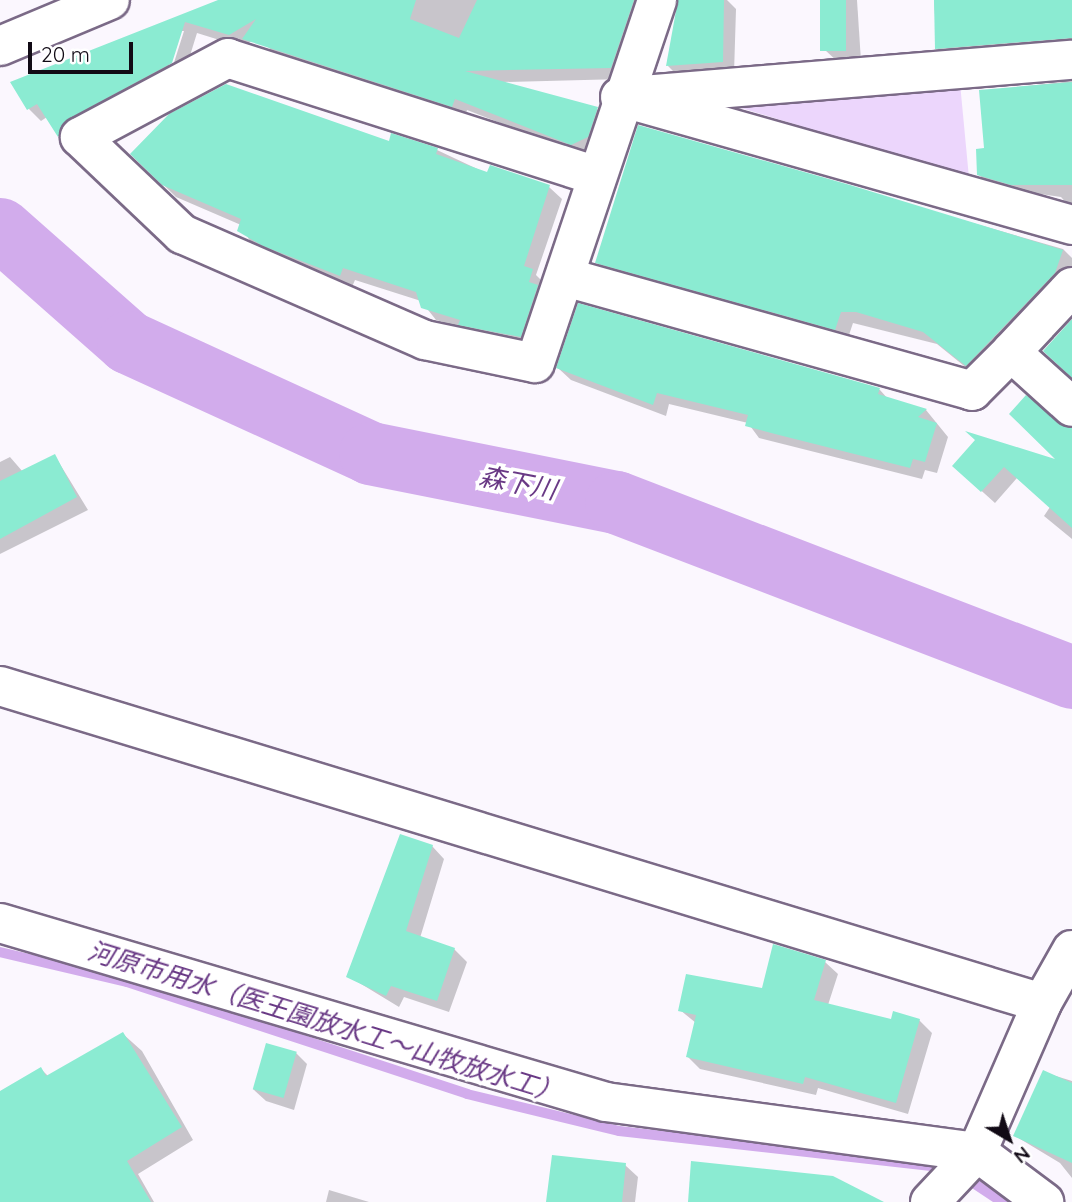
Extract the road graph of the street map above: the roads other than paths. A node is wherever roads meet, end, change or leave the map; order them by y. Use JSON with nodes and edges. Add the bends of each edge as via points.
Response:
{"nodes":[{"id":1,"x":110,"y":0,"type":"edge"},
{"id":2,"x":657,"y":0,"type":"edge"},
{"id":3,"x":0,"y":46,"type":"edge"},
{"id":4,"x":1072,"y":60,"type":"edge"},
{"id":5,"x":620,"y":97,"type":"junction"},
{"id":6,"x":597,"y":176,"type":"junction"},
{"id":7,"x":1072,"y":226,"type":"edge"},
{"id":8,"x":565,"y":277,"type":"junction"},
{"id":9,"x":1072,"y":287,"type":"edge"},
{"id":10,"x":1011,"y":352,"type":"junction"},
{"id":11,"x":1072,"y":407,"type":"edge"},
{"id":12,"x":0,"y":686,"type":"edge"},
{"id":13,"x":0,"y":923,"type":"edge"},
{"id":14,"x":1072,"y":950,"type":"edge"},
{"id":15,"x":1042,"y":1003,"type":"junction"},
{"id":16,"x":956,"y":1175,"type":"edge"},
{"id":17,"x":1044,"y":1202,"type":"edge"}],
"edges":[{"from":1,"to":3,"type":"main road"},
{"from":2,"to":5,"type":"main road"},
{"from":4,"to":5,"type":"main road"},
{"from":5,"to":6,"type":"main road"},
{"from":5,"to":7,"type":"main road"},
{"from":6,"to":8,"type":"main road"},
{"from":6,"to":8,"type":"main road","via":[[228,58],[80,137],[182,234],[425,340],[535,363]]},
{"from":8,"to":10,"type":"main road","via":[[972,391]]},
{"from":9,"to":10,"type":"main road"},
{"from":10,"to":11,"type":"main road"},
{"from":12,"to":15,"type":"main road"},
{"from":13,"to":16,"type":"main road","via":[[606,1102]]},
{"from":14,"to":15,"type":"main road"},
{"from":15,"to":16,"type":"main road"},
{"from":16,"to":17,"type":"main road"}]}
